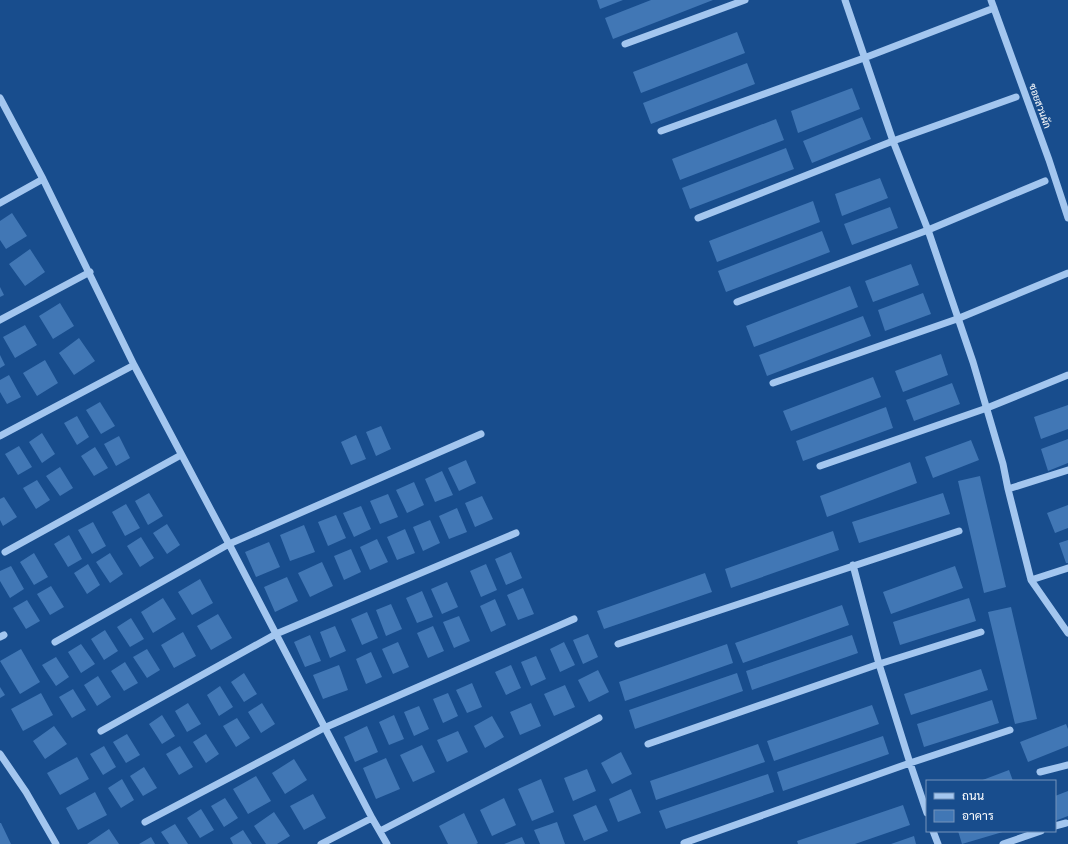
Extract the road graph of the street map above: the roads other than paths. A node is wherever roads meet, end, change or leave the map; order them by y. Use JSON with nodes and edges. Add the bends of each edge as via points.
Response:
{"nodes":[{"id":1,"x":745,"y":0,"type":"edge"},
{"id":2,"x":845,"y":0,"type":"edge"},
{"id":3,"x":992,"y":0,"type":"edge"},
{"id":4,"x":994,"y":8,"type":"junction"},
{"id":5,"x":624,"y":44,"type":"dead end"},
{"id":6,"x":864,"y":58,"type":"junction"},
{"id":7,"x":1016,"y":97,"type":"dead end"},
{"id":8,"x":0,"y":98,"type":"edge"},
{"id":9,"x":661,"y":131,"type":"dead end"},
{"id":10,"x":893,"y":141,"type":"junction"},
{"id":11,"x":43,"y":179,"type":"junction"},
{"id":12,"x":1045,"y":181,"type":"dead end"},
{"id":13,"x":0,"y":203,"type":"edge"},
{"id":14,"x":698,"y":218,"type":"dead end"},
{"id":15,"x":1068,"y":218,"type":"edge"},
{"id":16,"x":928,"y":230,"type":"junction"},
{"id":17,"x":90,"y":272,"type":"junction"},
{"id":18,"x":1068,"y":273,"type":"edge"},
{"id":19,"x":737,"y":302,"type":"dead end"},
{"id":20,"x":957,"y":319,"type":"junction"},
{"id":21,"x":0,"y":320,"type":"edge"},
{"id":22,"x":134,"y":365,"type":"junction"},
{"id":23,"x":1068,"y":375,"type":"edge"},
{"id":24,"x":773,"y":383,"type":"dead end"},
{"id":25,"x":987,"y":408,"type":"junction"},
{"id":26,"x":481,"y":434,"type":"dead end"},
{"id":27,"x":0,"y":436,"type":"edge"},
{"id":28,"x":181,"y":455,"type":"junction"},
{"id":29,"x":820,"y":466,"type":"dead end"},
{"id":30,"x":1068,"y":470,"type":"edge"},
{"id":31,"x":1008,"y":489,"type":"junction"},
{"id":32,"x":959,"y":531,"type":"dead end"},
{"id":33,"x":516,"y":532,"type":"dead end"},
{"id":34,"x":229,"y":544,"type":"junction"},
{"id":35,"x":5,"y":552,"type":"dead end"},
{"id":36,"x":853,"y":565,"type":"junction"},
{"id":37,"x":1068,"y":568,"type":"edge"},
{"id":38,"x":1031,"y":580,"type":"junction"},
{"id":39,"x":574,"y":620,"type":"dead end"},
{"id":40,"x":981,"y":632,"type":"dead end"},
{"id":41,"x":1068,"y":633,"type":"edge"},
{"id":42,"x":276,"y":634,"type":"junction"},
{"id":43,"x":55,"y":642,"type":"dead end"},
{"id":44,"x":618,"y":644,"type":"dead end"},
{"id":45,"x":879,"y":664,"type":"junction"},
{"id":46,"x":599,"y":718,"type":"dead end"},
{"id":47,"x":324,"y":728,"type":"junction"},
{"id":48,"x":1010,"y":730,"type":"dead end"},
{"id":49,"x":101,"y":731,"type":"dead end"},
{"id":50,"x":648,"y":744,"type":"dead end"},
{"id":51,"x":1,"y":756,"type":"edge"},
{"id":52,"x":910,"y":763,"type":"junction"},
{"id":53,"x":1068,"y":765,"type":"edge"},
{"id":54,"x":1040,"y":772,"type":"dead end"},
{"id":55,"x":926,"y":810,"type":"edge"},
{"id":56,"x":372,"y":818,"type":"junction"},
{"id":57,"x":145,"y":822,"type":"dead end"},
{"id":58,"x":1066,"y":823,"type":"dead end"},
{"id":59,"x":1056,"y":826,"type":"edge"},
{"id":60,"x":380,"y":831,"type":"junction"},
{"id":61,"x":933,"y":832,"type":"edge"},
{"id":62,"x":1038,"y":832,"type":"edge"},
{"id":63,"x":684,"y":843,"type":"edge"},
{"id":64,"x":56,"y":844,"type":"edge"},
{"id":65,"x":321,"y":844,"type":"edge"},
{"id":66,"x":387,"y":844,"type":"edge"},
{"id":67,"x":938,"y":844,"type":"edge"},
{"id":68,"x":1003,"y":844,"type":"edge"}],
"edges":[{"from":1,"to":5,"type":"street"},
{"from":2,"to":6,"type":"street"},
{"from":3,"to":4,"type":"street","name":"ซอยสวนผัก"},
{"from":4,"to":6,"type":"street"},
{"from":4,"to":15,"type":"street","name":"ซอยสวนผัก"},
{"from":6,"to":9,"type":"street"},
{"from":6,"to":10,"type":"street"},
{"from":7,"to":10,"type":"street"},
{"from":8,"to":11,"type":"street"},
{"from":10,"to":14,"type":"street"},
{"from":10,"to":16,"type":"street"},
{"from":11,"to":13,"type":"street"},
{"from":11,"to":17,"type":"street"},
{"from":12,"to":16,"type":"street"},
{"from":16,"to":19,"type":"street"},
{"from":16,"to":20,"type":"street"},
{"from":17,"to":21,"type":"street"},
{"from":17,"to":22,"type":"street"},
{"from":18,"to":20,"type":"street"},
{"from":20,"to":24,"type":"street"},
{"from":20,"to":25,"type":"street"},
{"from":22,"to":27,"type":"street"},
{"from":22,"to":28,"type":"street"},
{"from":23,"to":25,"type":"street"},
{"from":25,"to":29,"type":"street"},
{"from":25,"to":31,"type":"street"},
{"from":26,"to":34,"type":"street"},
{"from":28,"to":34,"type":"street"},
{"from":28,"to":35,"type":"street"},
{"from":30,"to":31,"type":"street"},
{"from":31,"to":38,"type":"street"},
{"from":32,"to":36,"type":"street"},
{"from":33,"to":42,"type":"street"},
{"from":34,"to":42,"type":"street"},
{"from":34,"to":43,"type":"street"},
{"from":36,"to":44,"type":"street"},
{"from":36,"to":45,"type":"street"},
{"from":37,"to":38,"type":"street"},
{"from":38,"to":41,"type":"street"},
{"from":39,"to":47,"type":"street"},
{"from":40,"to":45,"type":"street"},
{"from":42,"to":47,"type":"street"},
{"from":42,"to":49,"type":"street"},
{"from":45,"to":50,"type":"street"},
{"from":45,"to":52,"type":"street"},
{"from":46,"to":60,"type":"street"},
{"from":47,"to":56,"type":"street"},
{"from":47,"to":57,"type":"street"},
{"from":48,"to":52,"type":"street"},
{"from":51,"to":64,"type":"street","via":[[26,792]]},
{"from":52,"to":55,"type":"street"},
{"from":52,"to":63,"type":"street"},
{"from":53,"to":54,"type":"street"},
{"from":56,"to":60,"type":"street"},
{"from":56,"to":65,"type":"street"},
{"from":58,"to":59,"type":"street"},
{"from":60,"to":66,"type":"street"},
{"from":61,"to":67,"type":"street"},
{"from":62,"to":68,"type":"street"}]}
